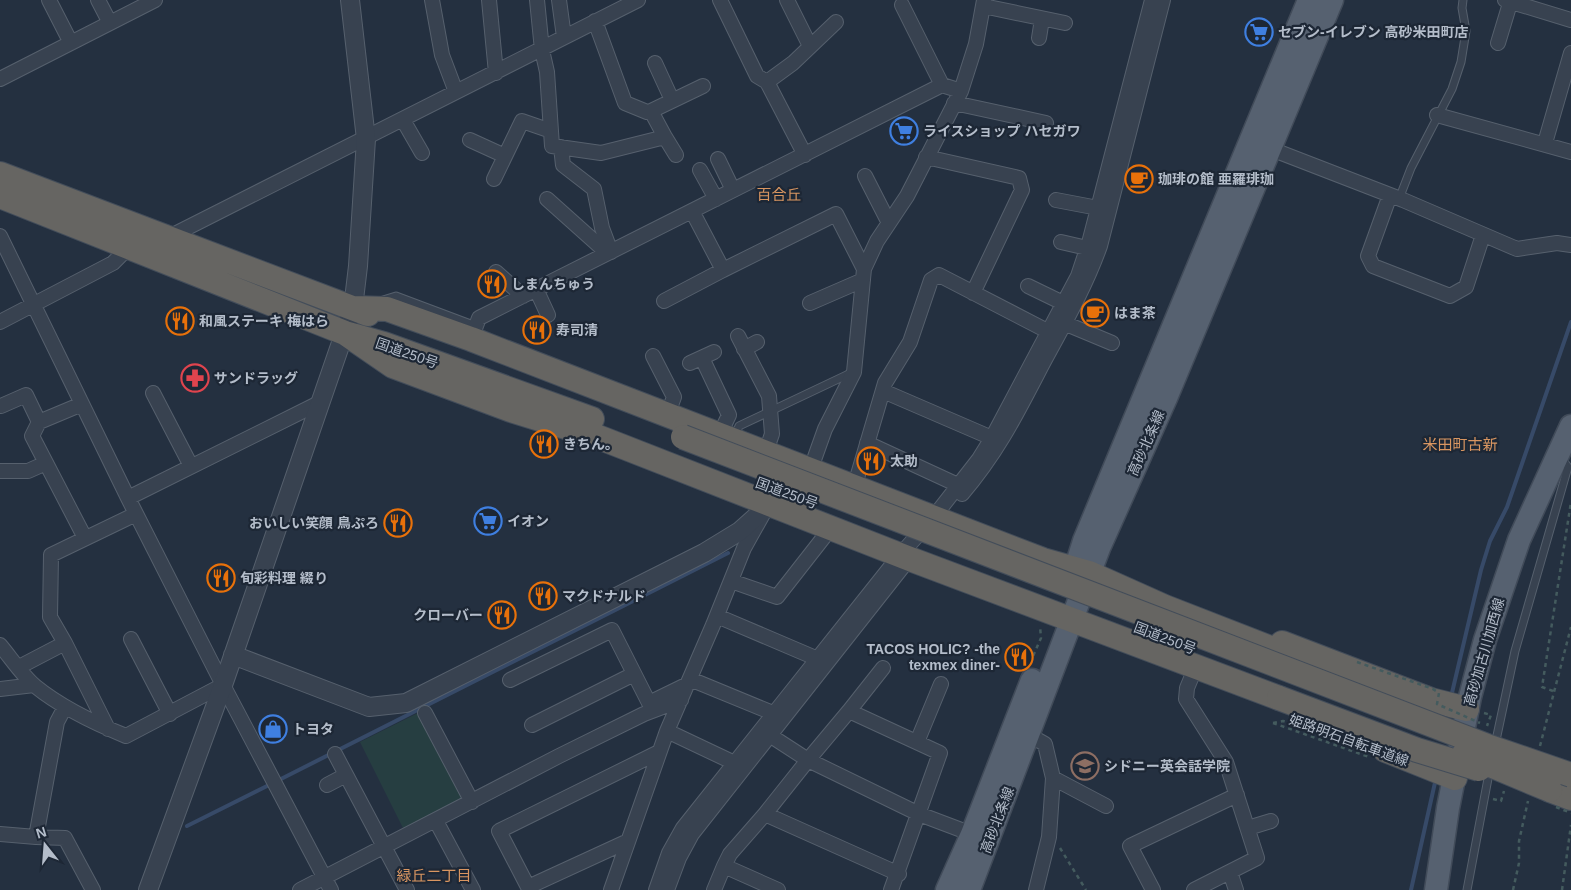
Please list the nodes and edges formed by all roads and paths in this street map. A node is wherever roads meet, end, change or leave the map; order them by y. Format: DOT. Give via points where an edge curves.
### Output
graph roads {
  1 [pos="49,0"];
  2 [pos="98,0"];
  3 [pos="155,0"];
  4 [pos="350,0"];
  5 [pos="432,0"];
  6 [pos="489,0"];
  7 [pos="537,0"];
  8 [pos="559,0"];
  9 [pos="638,0"];
  10 [pos="720,0"];
  11 [pos="787,0"];
  12 [pos="1152,0"];
  13 [pos="1162,0"];
  14 [pos="1309,0"];
  15 [pos="1332,0"];
  16 [pos="1463,0"];
  17 [pos="1509,1"];
  18 [pos="984,3"];
  19 [pos="902,5"];
  20 [pos="1042,19"];
  21 [pos="1571,20"];
  22 [pos="595,21"];
  23 [pos="836,22"];
  24 [pos="110,23"];
  25 [pos="1064,24"];
  26 [pos="564,37"];
  27 [pos="1039,38"];
  28 [pos="71,43"];
  29 [pos="1498,43"];
  30 [pos="810,46"];
  31 [pos="542,50"];
  32 [pos="1571,53"];
  33 [pos="655,63"];
  34 [pos="496,73"];
  35 [pos="0,79"];
  36 [pos="767,82"];
  37 [pos="942,85"];
  38 [pos="703,86"];
  39 [pos="456,92"];
  40 [pos="957,97"];
  41 [pos="672,100"];
  42 [pos="651,111"];
  43 [pos="1438,115"];
  44 [pos="403,120"];
  45 [pos="1046,123"];
  46 [pos="551,131"];
  47 [pos="664,137"];
  48 [pos="366,139"];
  49 [pos="470,140"];
  50 [pos="1545,143"];
  51 [pos="561,147"];
  52 [pos="1271,149"];
  53 [pos="1571,152"];
  54 [pos="422,153"];
  55 [pos="676,155"];
  56 [pos="805,155"];
  57 [pos="505,156"];
  58 [pos="926,157"];
  59 [pos="718,159"];
  60 [pos="700,170"];
  61 [pos="0,174"];
  62 [pos="865,176"];
  63 [pos="494,179"];
  64 [pos="734,190"];
  65 [pos="0,196"];
  66 [pos="1394,198"];
  67 [pos="547,199"];
  68 [pos="716,199"];
  69 [pos="1056,200"];
  70 [pos="1098,208"];
  71 [pos="692,212"];
  72 [pos="889,223"];
  73 [pos="1483,235"];
  74 [pos="0,236"];
  75 [pos="168,238"];
  76 [pos="1061,242"];
  77 [pos="1571,245"];
  78 [pos="128,248"];
  79 [pos="1087,248"];
  80 [pos="609,253"];
  81 [pos="723,270"];
  82 [pos="496,272"];
  83 [pos="864,274"];
  84 [pos="1028,286"];
  85 [pos="536,289"];
  86 [pos="973,293"];
  87 [pos="522,296"];
  88 [pos="664,301"];
  89 [pos="810,303"];
  90 [pos="1063,303"];
  91 [pos="34,305"];
  92 [pos="353,308"];
  93 [pos="548,315"];
  94 [pos="0,322"];
  95 [pos="1064,323"];
  96 [pos="345,333"];
  97 [pos="473,333"];
  98 [pos="1053,334"];
  99 [pos="738,336"];
  100 [pos="757,342"];
  101 [pos="1112,343"];
  102 [pos="744,348"];
  103 [pos="654,356"];
  104 [pos="702,357"];
  105 [pos="854,372"];
  106 [pos="882,391"];
  107 [pos="153,392"];
  108 [pos="321,402"];
  109 [pos="82,404"];
  110 [pos="2,406"];
  111 [pos="770,411"];
  112 [pos="1571,414"];
  113 [pos="667,416"];
  114 [pos="39,422"];
  115 [pos="1571,426"];
  116 [pos="992,438"];
  117 [pos="726,439"];
  118 [pos="867,443"];
  119 [pos="681,445"];
  120 [pos="765,454"];
  121 [pos="1558,454"];
  122 [pos="46,463"];
  123 [pos="191,466"];
  124 [pos="810,471"];
  125 [pos="0,472"];
  126 [pos="958,484"];
  127 [pos="854,488"];
  128 [pos="128,498"];
  129 [pos="1571,502"];
  130 [pos="769,505"];
  131 [pos="136,514"];
  132 [pos="936,519"];
  133 [pos="831,528"];
  134 [pos="85,538"];
  135 [pos="905,557"];
  136 [pos="1091,574"];
  137 [pos="731,581"];
  138 [pos="717,616"];
  139 [pos="1065,620"];
  140 [pos="131,639"];
  141 [pos="64,643"];
  142 [pos="0,645"];
  143 [pos="233,655"];
  144 [pos="818,660"];
  145 [pos="1357,662"];
  146 [pos="1029,665"];
  147 [pos="19,667"];
  148 [pos="883,668"];
  149 [pos="634,674"];
  150 [pos="1192,676"];
  151 [pos="510,680"];
  152 [pos="689,682"];
  153 [pos="941,684"];
  154 [pos="34,685"];
  155 [pos="223,685"];
  156 [pos="0,689"];
  157 [pos="1553,690"];
  158 [pos="681,700"];
  159 [pos="65,707"];
  160 [pos="1467,709"];
  161 [pos="849,711"];
  162 [pos="425,713"];
  163 [pos="170,714"];
  164 [pos="775,714"];
  165 [pos="532,725"];
  166 [pos="1300,727"];
  167 [pos="108,729"];
  168 [pos="1495,729"];
  169 [pos="667,731"];
  170 [pos="1028,735"];
  171 [pos="771,736"];
  172 [pos="917,742"];
  173 [pos="1534,748"];
  174 [pos="1541,750"];
  175 [pos="659,752"];
  176 [pos="335,754"];
  177 [pos="1374,759"];
  178 [pos="808,760"];
  179 [pos="740,766"];
  180 [pos="1571,774"];
  181 [pos="346,775"];
  182 [pos="1052,778"];
  183 [pos="1455,778"];
  184 [pos="327,785"];
  185 [pos="1560,794"];
  186 [pos="1237,795"];
  187 [pos="472,802"];
  188 [pos="1106,806"];
  189 [pos="765,814"];
  190 [pos="919,814"];
  191 [pos="436,821"];
  192 [pos="1271,821"];
  193 [pos="1571,825"];
  194 [pos="1248,828"];
  195 [pos="0,834"];
  196 [pos="972,834"];
  197 [pos="36,837"];
  198 [pos="1049,837"];
  199 [pos="628,841"];
  200 [pos="384,848"];
  201 [pos="724,866"];
  202 [pos="1230,872"];
  203 [pos="899,874"];
  204 [pos="328,884"];
  205 [pos="93,890"];
  206 [pos="148,890"];
  207 [pos="300,890"];
  208 [pos="407,890"];
  209 [pos="473,890"];
  210 [pos="610,890"];
  211 [pos="656,890"];
  212 [pos="667,890"];
  213 [pos="714,890"];
  214 [pos="778,890"];
  215 [pos="891,890"];
  216 [pos="947,890"];
  217 [pos="969,890"];
  218 [pos="1036,890"];
  219 [pos="1086,890"];
  220 [pos="1152,890"];
  221 [pos="1194,890"];
  222 [pos="1236,890"];
  223 [pos="1436,890"];
  224 [pos="1467,890"];
  225 [pos="1562,890"];
  1 -- 28 [label="street"];
  2 -- 24 [label="street"];
  3 -- 24 [label="street"];
  4 -- 48 [label="street"];
  5 -- 39 [label="street" via="442,54"];
  6 -- 34 [label="street"];
  7 -- 31 [label="street"];
  8 -- 26 [label="street"];
  9 -- 22 [label="street"];
  10 -- 36 [label="street" via="757,76"];
  11 -- 30 [label="street"];
  12 -- 70 [label="street"];
  13 -- 95 [label="street" via="1100,246 1088,279"];
  14 -- 136 [label="main road, 高砂北条線" via="1084,541"];
  15 -- 52 [label="main road, 高砂北条線"];
  16 -- 43 [label="lane" via="1464,52 1452,89"];
  17 -- 21 [label="street"];
  17 -- 29 [label="street"];
  18 -- 20 [label="street"];
  18 -- 40 [label="street" via="976,44"];
  19 -- 37 [label="street"];
  20 -- 25 [label="street"];
  20 -- 27 [label="street"];
  22 -- 26 [label="street"];
  22 -- 42 [label="street" via="625,103"];
  23 -- 30 [label="street"];
  24 -- 28 [label="street"];
  26 -- 31 [label="street"];
  28 -- 35 [label="street"];
  30 -- 36 [label="street" via="793,64"];
  31 -- 34 [label="street"];
  31 -- 46 [label="street" via="547,72"];
  32 -- 50 [label="street"];
  33 -- 41 [label="street"];
  34 -- 39 [label="street"];
  36 -- 56 [label="street"];
  37 -- 40 [label="street"];
  37 -- 56 [label="street"];
  38 -- 41 [label="street"];
  39 -- 44 [label="street"];
  40 -- 45 [label="street"];
  40 -- 58 [label="street"];
  41 -- 42 [label="street"];
  42 -- 47 [label="street"];
  43 -- 50 [label="street"];
  43 -- 66 [label="lane"];
  44 -- 48 [label="street"];
  44 -- 54 [label="street"];
  46 -- 51 [label="street" via="552,146"];
  46 -- 57 [label="street" via="522,121"];
  47 -- 51 [label="street" via="601,153"];
  47 -- 55 [label="street"];
  48 -- 75 [label="street"];
  48 -- 92 [label="street"];
  49 -- 57 [label="street"];
  50 -- 53 [label="street"];
  51 -- 80 [label="street" via="563,164 594,189"];
  52 -- 66 [label="street"];
  52 -- 136 [label="main road, 高砂北条線"];
  56 -- 64 [label="street"];
  57 -- 63 [label="street"];
  58 -- 72 [label="street"];
  58 -- 86 [label="street" via="1018,178 1022,190"];
  59 -- 64 [label="street"];
  60 -- 68 [label="street"];
  61 -- 75 [label="highway, 国道250号"];
  62 -- 72 [label="street"];
  64 -- 68 [label="street"];
  65 -- 78 [label="highway, 国道250号"];
  66 -- 73 [label="street"];
  66 -- 73 [label="street" via="1368,256 1373,266 1450,296 1466,287"];
  67 -- 80 [label="street"];
  68 -- 71 [label="street"];
  69 -- 70 [label="street"];
  70 -- 79 [label="street"];
  71 -- 80 [label="street"];
  71 -- 81 [label="street"];
  72 -- 83 [label="street" via="877,241"];
  73 -- 77 [label="street" via="1517,249 1557,243"];
  74 -- 91 [label="street"];
  75 -- 92 [label="highway, 国道250号"];
  76 -- 79 [label="street"];
  78 -- 91 [label="street" via="113,263"];
  78 -- 96 [label="highway, 国道250号"];
  79 -- 90 [label="street" via="1078,276"];
  80 -- 85 [label="street"];
  81 -- 83 [label="street" via="836,214"];
  81 -- 88 [label="street"];
  82 -- 87 [label="street"];
  83 -- 89 [label="street"];
  83 -- 105 [label="street"];
  84 -- 90 [label="street"];
  85 -- 87 [label="street"];
  85 -- 93 [label="street"];
  86 -- 98 [label="street"];
  86 -- 106 [label="street" via="939,275 931,280 910,342"];
  87 -- 97 [label="street" via="479,318"];
  90 -- 98 [label="street"];
  91 -- 94 [label="street"];
  91 -- 109 [label="street"];
  92 -- 96 [label="street"];
  92 -- 97 [label="highway" via="387,309"];
  92 -- 119 [label="highway, 国道250号"];
  95 -- 98 [label="street"];
  95 -- 101 [label="street"];
  96 -- 108 [label="street"];
  96 -- 119 [label="highway, 国道250号"];
  96 -- 130 [label="highway" via="394,366 511,410 598,437"];
  97 -- 113 [label="highway"];
  98 -- 116 [label="street"];
  98 -- 132 [label="street" via="1026,400 992,456"];
  99 -- 102 [label="street"];
  100 -- 102 [label="street"];
  102 -- 111 [label="street" via="769,396"];
  103 -- 113 [label="street" via="674,397"];
  104 -- 117 [label="street" via="729,415"];
  105 -- 111 [label="lane"];
  105 -- 124 [label="street"];
  106 -- 116 [label="street"];
  106 -- 118 [label="street"];
  107 -- 123 [label="street"];
  108 -- 123 [label="street"];
  108 -- 143 [label="street"];
  109 -- 114 [label="street"];
  109 -- 128 [label="street"];
  110 -- 114 [label="street" via="26,395"];
  111 -- 117 [label="lane" via="740,426"];
  111 -- 120 [label="street" via="772,434"];
  112 -- 121 [label="street"];
  113 -- 117 [label="highway"];
  114 -- 122 [label="street" via="32,436"];
  115 -- 121 [label="main road, 高砂加古川加西線"];
  116 -- 126 [label="street"];
  117 -- 120 [label="highway"];
  118 -- 126 [label="street"];
  118 -- 127 [label="street"];
  119 -- 180 [label="highway, 国道250号, bridge" via="1154,616 1478,742"];
  119 -- 185 [label="highway, 国道250号, bridge"];
  120 -- 124 [label="highway"];
  121 -- 160 [label="main road, 高砂加古川加西線" via="1519,540 1485,640"];
  121 -- 224 [label="lane" via="1568,467 1515,650"];
  122 -- 125 [label="street" via="28,471"];
  122 -- 134 [label="street"];
  123 -- 128 [label="street"];
  124 -- 127 [label="highway"];
  126 -- 132 [label="street"];
  127 -- 132 [label="highway"];
  128 -- 131 [label="street"];
  129 -- 157 [label="path" via="1542,687"];
  130 -- 133 [label="highway"];
  130 -- 137 [label="street" via="744,548"];
  130 -- 143 [label="street" via="740,531 704,553 406,703 369,707"];
  131 -- 134 [label="street"];
  131 -- 155 [label="street"];
  132 -- 135 [label="street"];
  132 -- 136 [label="highway" via="1043,560"];
  133 -- 135 [label="highway"];
  133 -- 137 [label="street" via="777,597"];
  134 -- 141 [label="street" via="51,555 50,617"];
  135 -- 139 [label="highway"];
  135 -- 144 [label="street"];
  135 -- 171 [label="street"];
  136 -- 139 [label="main road, 高砂北条線"];
  136 -- 160 [label="highway" via="1152,592 1431,700"];
  136 -- 180 [label="highway, bridge" via="1166,607 1463,722"];
  137 -- 138 [label="street"];
  138 -- 144 [label="street"];
  138 -- 152 [label="street"];
  139 -- 146 [label="path" via="1042,631"];
  139 -- 150 [label="highway"];
  139 -- 170 [label="main road, 高砂北条線"];
  139 -- 185 [label="highway, bridge" via="1417,750"];
  139 -- 196 [label="main road, 高砂北条線"];
  140 -- 163 [label="street"];
  141 -- 147 [label="street"];
  141 -- 167 [label="street"];
  142 -- 147 [label="street"];
  143 -- 155 [label="street"];
  144 -- 164 [label="street"];
  145 -- 168 [label="path, bridge" via="1433,689 1439,693 1437,704"];
  147 -- 154 [label="street"];
  148 -- 161 [label="street"];
  149 -- 151 [label="street" via="612,630"];
  149 -- 152 [label="street" via="649,703"];
  149 -- 165 [label="street"];
  150 -- 183 [label="highway"];
  150 -- 186 [label="street" via="1186,699 1226,762"];
  152 -- 158 [label="street"];
  152 -- 164 [label="street"];
  153 -- 172 [label="street"];
  154 -- 156 [label="street"];
  154 -- 159 [label="street"];
  155 -- 163 [label="street"];
  155 -- 204 [label="street"];
  155 -- 206 [label="street"];
  158 -- 169 [label="street"];
  158 -- 187 [label="street" via="627,722"];
  159 -- 167 [label="street"];
  159 -- 197 [label="street" via="57,722"];
  160 -- 183 [label="main road, 高砂加古川加西線"];
  161 -- 172 [label="street"];
  161 -- 178 [label="street"];
  162 -- 187 [label="street"];
  163 -- 167 [label="street" via="126,736"];
  164 -- 179 [label="street"];
  166 -- 177 [label="path, 姫路明石自転車道線" via="1283,721 1273,723"];
  169 -- 175 [label="street"];
  169 -- 179 [label="street"];
  170 -- 182 [label="street" via="1045,744"];
  170 -- 217 [label="main road, 高砂北条線"];
  171 -- 178 [label="street"];
  171 -- 179 [label="street"];
  172 -- 190 [label="street" via="940,753"];
  173 -- 174 [label="path"];
  175 -- 199 [label="street"];
  175 -- 199 [label="street" via="500,831 528,887"];
  176 -- 181 [label="street"];
  178 -- 189 [label="street"];
  178 -- 190 [label="street"];
  179 -- 211 [label="street" via="683,828 669,853"];
  179 -- 212 [label="street" via="692,834"];
  181 -- 184 [label="street"];
  181 -- 200 [label="street"];
  182 -- 188 [label="street"];
  182 -- 198 [label="street"];
  183 -- 223 [label="main road, 高砂加古川加西線"];
  186 -- 194 [label="street"];
  186 -- 220 [label="street" via="1130,846"];
  187 -- 191 [label="street"];
  189 -- 201 [label="street" via="730,854"];
  189 -- 203 [label="street"];
  190 -- 196 [label="street"];
  190 -- 203 [label="street"];
  191 -- 200 [label="street"];
  191 -- 209 [label="street"];
  192 -- 194 [label="street"];
  193 -- 225 [label="path"];
  194 -- 202 [label="street" via="1258,858"];
  195 -- 197 [label="street"];
  196 -- 216 [label="main road, 高砂北条線"];
  197 -- 205 [label="street" via="65,838"];
  198 -- 218 [label="street"];
  198 -- 219 [label="path" via="1056,842"];
  199 -- 210 [label="street"];
  200 -- 204 [label="street"];
  200 -- 208 [label="street"];
  201 -- 213 [label="street"];
  201 -- 214 [label="street"];
  202 -- 221 [label="street"];
  202 -- 222 [label="street"];
  203 -- 215 [label="street"];
  204 -- 207 [label="street"];
}
